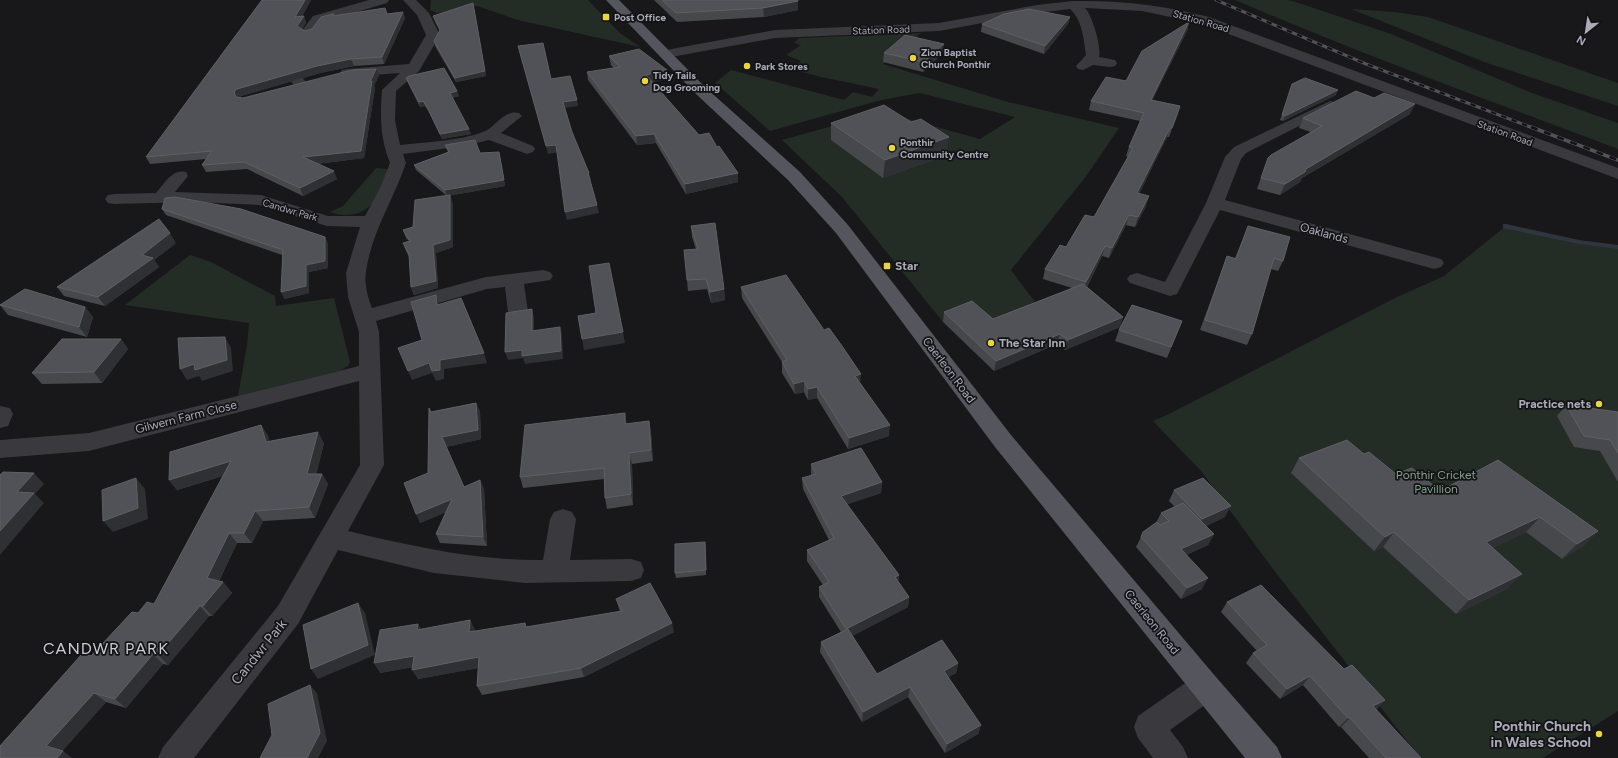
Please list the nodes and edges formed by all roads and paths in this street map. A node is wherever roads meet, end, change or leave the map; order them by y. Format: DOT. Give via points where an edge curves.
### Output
graph roads {
  1 [pos="383,0"];
  2 [pos="408,0"];
  3 [pos="612,0"];
  4 [pos="1101,2"];
  5 [pos="1072,5"];
  6 [pos="308,32"];
  7 [pos="666,54"];
  8 [pos="1110,64"];
  9 [pos="414,68"];
  10 [pos="290,70"];
  11 [pos="336,75"];
  12 [pos="315,80"];
  13 [pos="300,84"];
  14 [pos="1372,84"];
  15 [pos="284,89"];
  16 [pos="514,116"];
  17 [pos="489,135"];
  18 [pos="527,149"];
  19 [pos="393,151"];
  20 [pos="1618,174"];
  21 [pos="180,176"];
  22 [pos="161,198"];
  23 [pos="114,199"];
  24 [pos="1215,203"];
  25 [pos="371,222"];
  26 [pos="1434,262"];
  27 [pos="543,276"];
  28 [pos="1137,279"];
  29 [pos="514,281"];
  30 [pos="518,312"];
  31 [pos="365,317"];
  32 [pos="370,371"];
  33 [pos="0,449"];
  34 [pos="563,519"];
  35 [pos="332,538"];
  36 [pos="631,570"];
  37 [pos="556,572"];
  38 [pos="1205,687"];
  39 [pos="174,758"];
  40 [pos="1172,758"];
  41 [pos="1266,758"];
  1 -- 6 [label="street" via="328,14 318,19"];
  2 -- 9 [label="street, Candwr Park" via="423,13 433,35"];
  3 -- 7 [label="main road, Caerleon Road"];
  4 -- 5 [label="street, Station Road"];
  4 -- 14 [label="street, Station Road" via="1187,15"];
  5 -- 7 [label="street, Station Road" via="1037,9 960,25 790,33"];
  5 -- 8 [label="street" via="1085,17 1093,55 1086,63"];
  7 -- 38 [label="main road, Caerleon Road" via="701,91 794,176 842,229 1003,441"];
  9 -- 11 [label="street" via="354,71"];
  9 -- 19 [label="street, Candwr Park" via="389,90 387,120"];
  10 -- 13 [label="street"];
  12 -- 13 [label="street"];
  13 -- 15 [label="street"];
  14 -- 20 [label="street, Station Road"];
  14 -- 24 [label="street" via="1240,150 1233,157"];
  16 -- 17 [label="street"];
  17 -- 18 [label="street"];
  17 -- 19 [label="street"];
  19 -- 25 [label="street, Candwr Park" via="398,163 389,188"];
  21 -- 22 [label="street"];
  22 -- 23 [label="street, Candwr Park"];
  22 -- 25 [label="street, Candwr Park" via="261,200 327,221"];
  24 -- 26 [label="street, Oaklands"];
  24 -- 28 [label="street" via="1170,290"];
  25 -- 31 [label="street, Candwr Park" via="356,273 358,297"];
  27 -- 29 [label="street"];
  29 -- 30 [label="street"];
  29 -- 31 [label="street" via="486,283"];
  31 -- 32 [label="street, Candwr Park" via="369,332"];
  32 -- 33 [label="street, Gilwern Farm Close" via="89,442"];
  32 -- 35 [label="street, Candwr Park" via="372,465"];
  34 -- 37 [label="street"];
  35 -- 37 [label="street" via="434,562 525,572"];
  35 -- 39 [label="street, Candwr Park" via="288,615"];
  36 -- 37 [label="street"];
  38 -- 40 [label="street" via="1149,727"];
  38 -- 41 [label="main road, Caerleon Road"];
}
